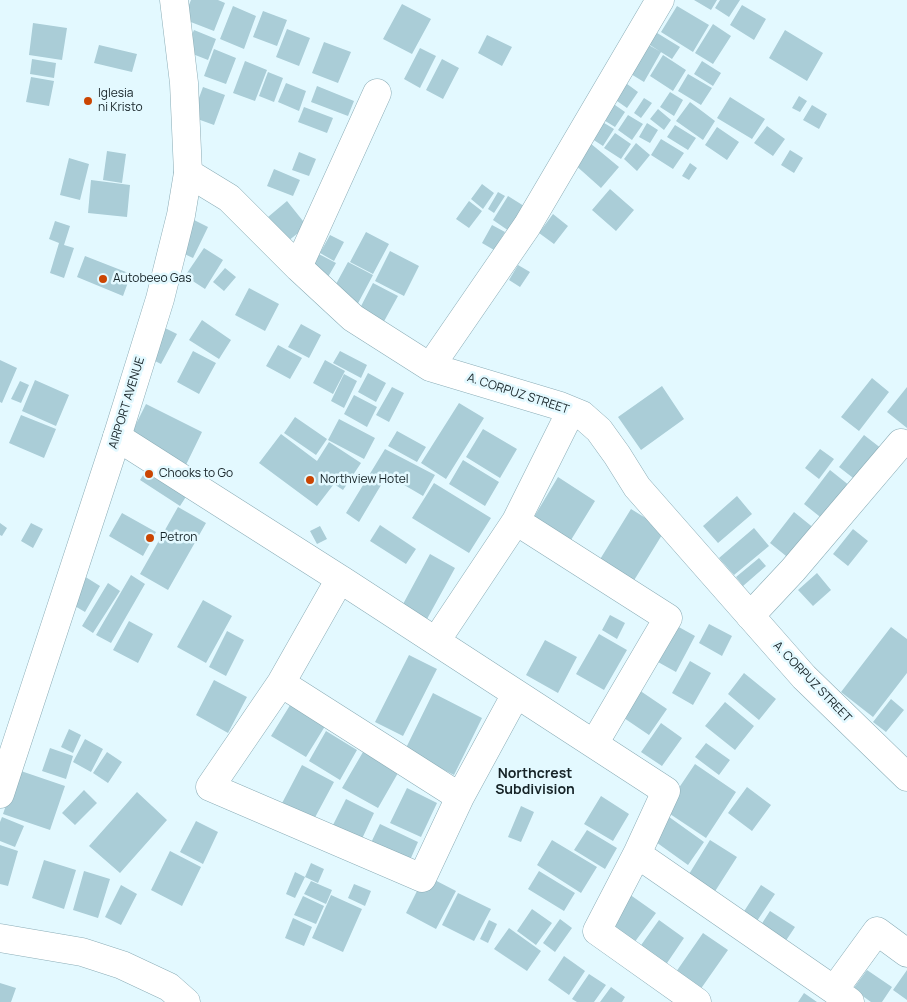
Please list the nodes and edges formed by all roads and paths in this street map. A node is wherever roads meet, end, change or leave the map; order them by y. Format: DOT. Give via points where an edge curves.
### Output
graph roads {
  1 [pos="174,0"];
  2 [pos="660,0"];
  3 [pos="377,93"];
  4 [pos="188,172"];
  5 [pos="298,267"];
  6 [pos="430,367"];
  7 [pos="571,411"];
  8 [pos="117,437"];
  9 [pos="901,443"];
  10 [pos="516,521"];
  11 [pos="340,578"];
  12 [pos="750,616"];
  13 [pos="436,641"];
  14 [pos="281,683"];
  15 [pos="516,694"];
  16 [pos="594,744"];
  17 [pos="907,777"];
  18 [pos="0,794"];
  19 [pos="460,797"];
  20 [pos="637,854"];
  21 [pos="0,938"];
  22 [pos="907,953"];
  23 [pos="842,996"];
  24 [pos="186,1002"];
  25 [pos="697,1002"];
  1 -- 4 [label="street, AIRPORT AVENUE" via="184,83"];
  2 -- 6 [label="street" via="527,226"];
  3 -- 5 [label="street"];
  4 -- 5 [label="street, A. CORPUZ STREET" via="228,198"];
  4 -- 8 [label="street, AIRPORT AVENUE" via="160,299"];
  5 -- 6 [label="street, A. CORPUZ STREET" via="353,318"];
  6 -- 7 [label="street, A. CORPUZ STREET"];
  7 -- 10 [label="street"];
  7 -- 12 [label="street, A. CORPUZ STREET" via="582,415 598,430 637,487"];
  8 -- 11 [label="street"];
  8 -- 18 [label="street, AIRPORT AVENUE"];
  9 -- 12 [label="street"];
  10 -- 13 [label="street"];
  10 -- 16 [label="street" via="668,618"];
  11 -- 13 [label="street"];
  11 -- 14 [label="street"];
  12 -- 17 [label="street, A. CORPUZ STREET" via="804,677"];
  13 -- 15 [label="street"];
  14 -- 19 [label="street"];
  14 -- 19 [label="street" via="210,787 422,878"];
  15 -- 16 [label="street"];
  15 -- 19 [label="street"];
  16 -- 20 [label="street" via="666,791"];
  20 -- 23 [label="street"];
  20 -- 25 [label="street" via="597,931"];
  21 -- 24 [label="street" via="82,952 122,965 169,987"];
  22 -- 23 [label="street" via="876,931"];
}
